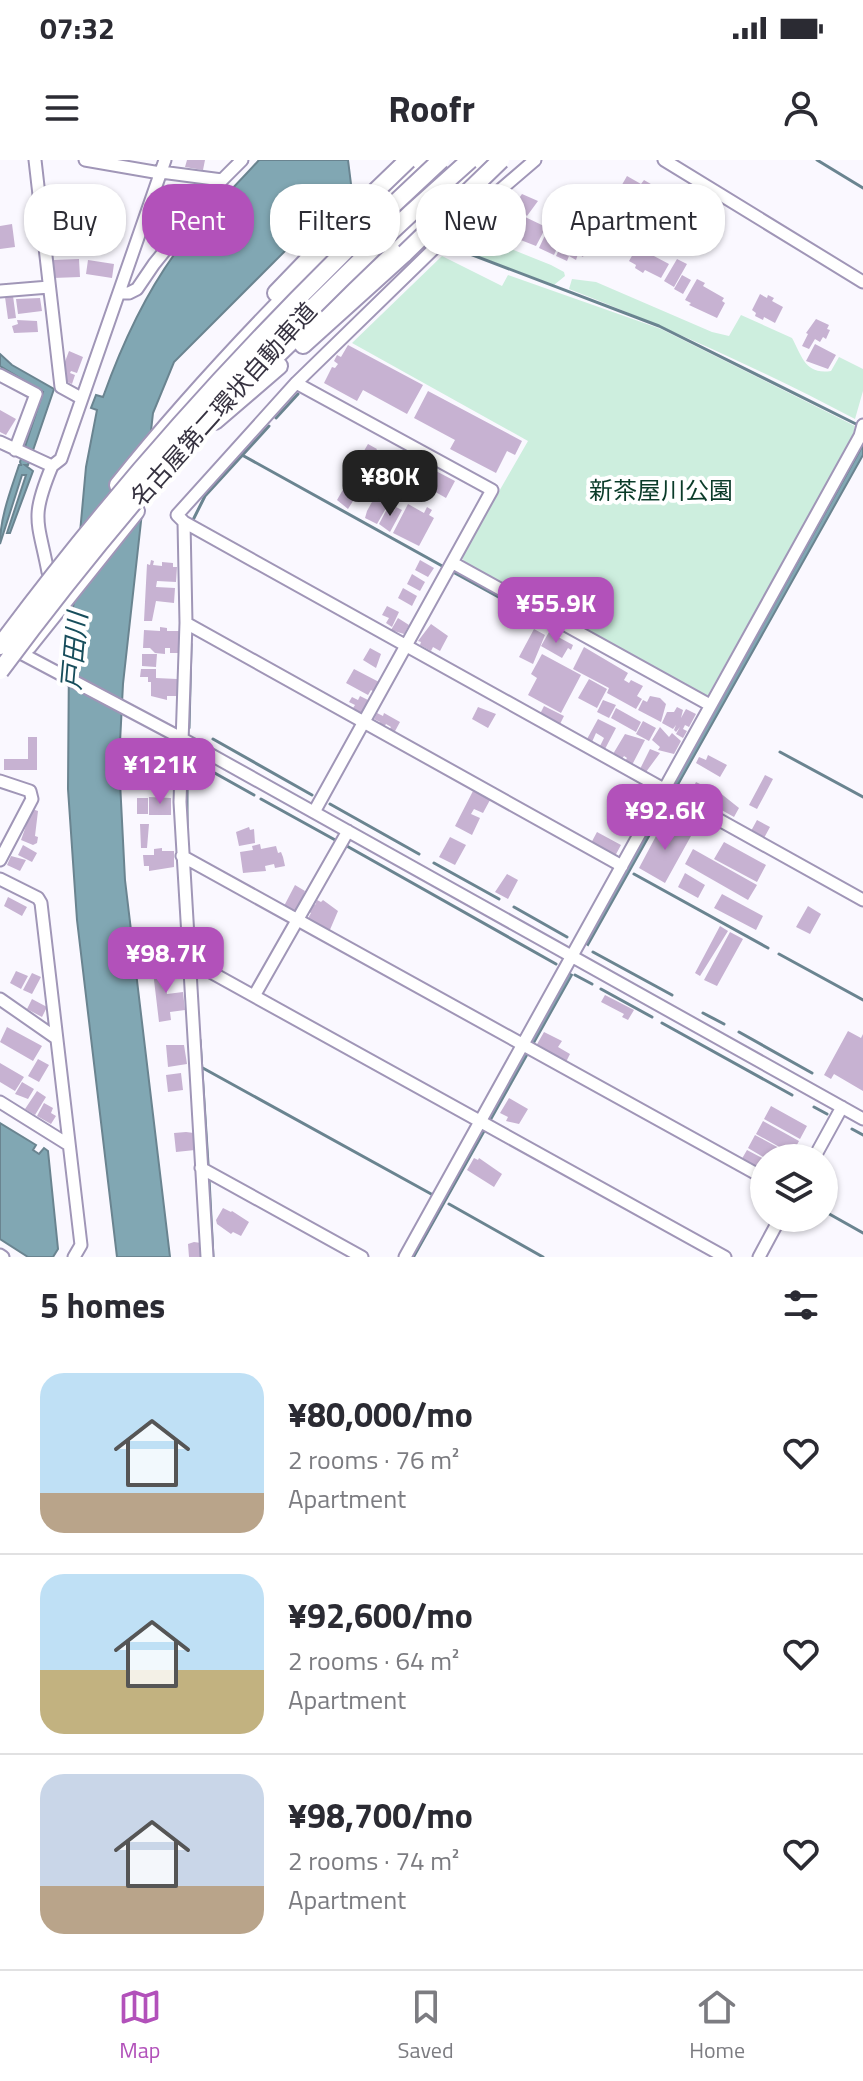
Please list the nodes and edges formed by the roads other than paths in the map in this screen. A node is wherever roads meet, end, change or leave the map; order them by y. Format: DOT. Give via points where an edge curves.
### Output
graph roads {
  1 [pos="35,160"];
  2 [pos="85,160"];
  3 [pos="242,160"];
  4 [pos="441,160"];
  5 [pos="470,160"];
  6 [pos="483,160"];
  7 [pos="501,160"];
  8 [pos="535,160"];
  9 [pos="664,160"];
  10 [pos="388,161"];
  11 [pos="410,167"];
  12 [pos="162,168"];
  13 [pos="222,180"];
  14 [pos="456,184"];
  15 [pos="507,184"];
  16 [pos="416,221"];
  17 [pos="426,256"];
  18 [pos="863,282"];
  19 [pos="49,287"];
  20 [pos="0,291"];
  21 [pos="119,293"];
  22 [pos="0,375"];
  23 [pos="296,383"];
  24 [pos="81,398"];
  25 [pos="187,402"];
  26 [pos="215,421"];
  27 [pos="862,432"];
  28 [pos="0,442"];
  29 [pos="15,450"];
  30 [pos="52,466"];
  31 [pos="184,522"];
  32 [pos="453,563"];
  33 [pos="53,566"];
  34 [pos="186,623"];
  35 [pos="1,639"];
  36 [pos="407,646"];
  37 [pos="23,652"];
  38 [pos="0,671"];
  39 [pos="0,682"];
  40 [pos="710,705"];
  41 [pos="364,722"];
  42 [pos="181,738"];
  43 [pos="0,781"];
  44 [pos="668,792"];
  45 [pos="314,812"];
  46 [pos="348,831"];
  47 [pos="182,856"];
  48 [pos="0,860"];
  49 [pos="622,866"];
  50 [pos="0,879"];
  51 [pos="863,900"];
  52 [pos="298,920"];
  53 [pos="141,937"];
  54 [pos="572,956"];
  55 [pos="187,958"];
  56 [pos="254,996"];
  57 [pos="0,999"];
  58 [pos="56,1038"];
  59 [pos="527,1047"];
  60 [pos="0,1102"];
  61 [pos="842,1107"];
  62 [pos="863,1119"];
  63 [pos="485,1124"];
  64 [pos="822,1144"];
  65 [pos="69,1145"];
  66 [pos="201,1168"];
  67 [pos="750,1170"];
  68 [pos="772,1232"];
  69 [pos="74,1257"];
  70 [pos="207,1257"];
  71 [pos="362,1257"];
  72 [pos="405,1257"];
  73 [pos="725,1257"];
  74 [pos="759,1257"];
  1 -- 19 [label="street"];
  2 -- 12 [label="street"];
  3 -- 13 [label="street"];
  4 -- 35 [label="highway, 名古屋第二環状自動車道, bridge" via="314,280 209,390"];
  5 -- 38 [label="highway, 名古屋第二環状自動車道, bridge" via="328,290 221,400 162,466"];
  6 -- 14 [label="highway"];
  7 -- 26 [label="highway, bridge"];
  8 -- 15 [label="street"];
  9 -- 18 [label="street"];
  10 -- 11 [label="street"];
  11 -- 25 [label="highway"];
  11 -- 25 [label="highway, bridge" via="354,212 242,329"];
  12 -- 13 [label="street"];
  12 -- 21 [label="street"];
  13 -- 21 [label="street" via="137,289"];
  16 -- 26 [label="highway"];
  17 -- 23 [label="street"];
  19 -- 20 [label="street"];
  19 -- 24 [label="street" via="61,387"];
  21 -- 24 [label="street"];
  22 -- 29 [label="street" via="36,394"];
  23 -- 31 [label="street" via="177,515"];
  23 -- 32 [label="street" via="492,490"];
  24 -- 30 [label="street" via="61,459"];
  25 -- 33 [label="highway"];
  26 -- 37 [label="highway" via="152,490"];
  27 -- 40 [label="street"];
  28 -- 29 [label="street"];
  29 -- 30 [label="street"];
  30 -- 33 [label="street" via="36,516"];
  31 -- 34 [label="street"];
  31 -- 36 [label="street"];
  32 -- 36 [label="street"];
  32 -- 40 [label="street"];
  33 -- 35 [label="highway"];
  34 -- 41 [label="street"];
  34 -- 42 [label="street"];
  35 -- 37 [label="street"];
  36 -- 41 [label="street"];
  36 -- 44 [label="street"];
  37 -- 39 [label="highway"];
  37 -- 42 [label="street"];
  40 -- 44 [label="street"];
  41 -- 45 [label="street"];
  41 -- 49 [label="street"];
  42 -- 45 [label="street"];
  42 -- 47 [label="street"];
  43 -- 48 [label="street" via="30,791 32,799"];
  44 -- 49 [label="street"];
  44 -- 51 [label="street"];
  45 -- 46 [label="street"];
  46 -- 52 [label="street"];
  46 -- 54 [label="street"];
  47 -- 52 [label="street"];
  47 -- 55 [label="street"];
  49 -- 54 [label="street"];
  50 -- 58 [label="street" via="41,903"];
  52 -- 56 [label="street"];
  52 -- 59 [label="street"];
  53 -- 55 [label="street"];
  54 -- 59 [label="street"];
  54 -- 61 [label="street"];
  55 -- 56 [label="street"];
  55 -- 66 [label="street"];
  56 -- 63 [label="street"];
  57 -- 58 [label="street"];
  58 -- 65 [label="street"];
  59 -- 63 [label="street"];
  59 -- 67 [label="street"];
  60 -- 65 [label="street"];
  61 -- 62 [label="street"];
  61 -- 64 [label="street"];
  63 -- 72 [label="street"];
  63 -- 73 [label="street"];
  65 -- 69 [label="street" via="81,1245"];
  66 -- 70 [label="street"];
  66 -- 71 [label="street"];
  68 -- 74 [label="street"];
}
